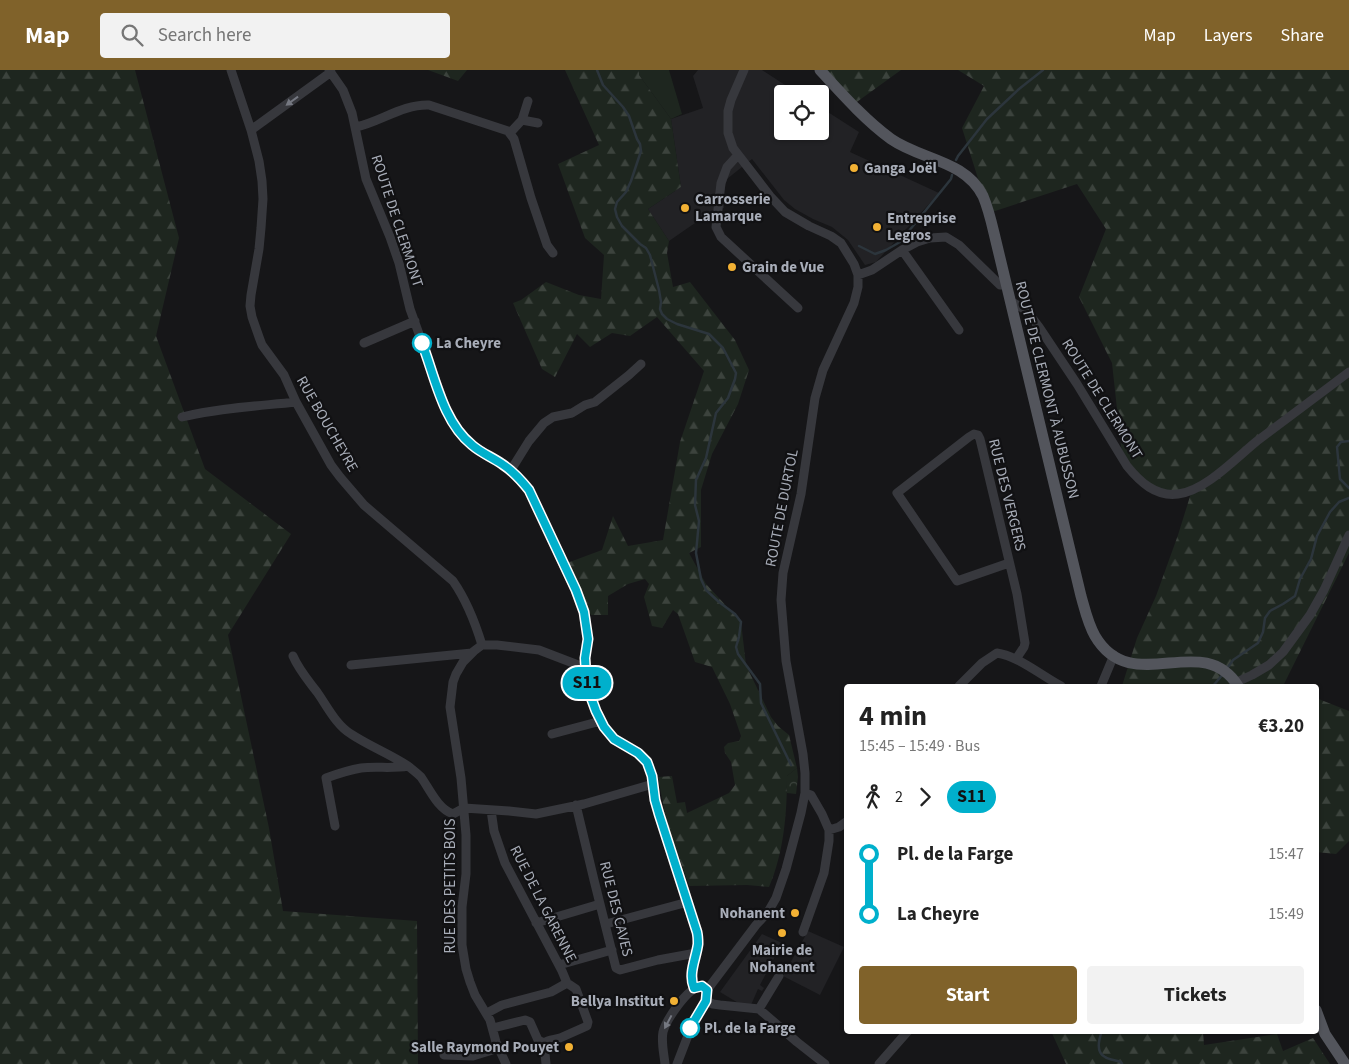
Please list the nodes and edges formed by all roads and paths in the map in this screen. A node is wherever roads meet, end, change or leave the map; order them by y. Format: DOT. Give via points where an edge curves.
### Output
graph roads {
  1 [pos="232,70"];
  2 [pos="744,70"];
  3 [pos="820,70"];
  4 [pos="330,71"];
  5 [pos="528,101"];
  6 [pos="522,120"];
  7 [pos="538,123"];
  8 [pos="356,127"];
  9 [pos="251,130"];
  10 [pos="510,133"];
  11 [pos="738,155"];
  12 [pos="902,250"];
  13 [pos="553,253"];
  14 [pos="858,275"];
  15 [pos="1006,285"];
  16 [pos="1010,301"];
  17 [pos="798,308"];
  18 [pos="415,321"];
  19 [pos="959,330"];
  20 [pos="364,343"];
  21 [pos="641,364"];
  22 [pos="1349,372"];
  23 [pos="296,402"];
  24 [pos="182,417"];
  25 [pos="511,470"];
  26 [pos="1349,535"];
  27 [pos="1009,563"];
  28 [pos="482,645"];
  29 [pos="472,653"];
  30 [pos="1114,655"];
  31 [pos="293,656"];
  32 [pos="1016,659"];
  33 [pos="351,665"];
  34 [pos="586,668"];
  35 [pos="962,684"];
  36 [pos="1057,684"];
  37 [pos="1102,684"];
  38 [pos="1236,684"];
  39 [pos="601,721"];
  40 [pos="552,734"];
  41 [pos="408,766"];
  42 [pos="653,784"];
  43 [pos="805,793"];
  44 [pos="576,805"];
  45 [pos="464,808"];
  46 [pos="491,810"];
  47 [pos="844,823"];
  48 [pos="335,826"];
  49 [pos="829,830"];
  50 [pos="688,902"];
  51 [pos="600,904"];
  52 [pos="536,923"];
  53 [pos="606,924"];
  54 [pos="803,932"];
  55 [pos="612,950"];
  56 [pos="696,953"];
  57 [pos="559,965"];
  58 [pos="778,976"];
  59 [pos="567,983"];
  60 [pos="694,988"];
  61 [pos="707,990"];
  62 [pos="706,1001"];
  63 [pos="759,1009"];
  64 [pos="487,1013"];
  65 [pos="1319,1017"];
  66 [pos="493,1028"];
  67 [pos="905,1034"];
  68 [pos="544,1044"];
  69 [pos="499,1048"];
  70 [pos="444,1055"];
  71 [pos="506,1064"];
  72 [pos="546,1064"];
  73 [pos="665,1064"];
  74 [pos="677,1064"];
  75 [pos="825,1064"];
  76 [pos="879,1064"];
  77 [pos="1345,1064"];
  1 -- 9 [label="street, RUE BOUCHEYRE"];
  2 -- 11 [label="street" via="731,100 728,117 728,133"];
  3 -- 15 [label="main road, ROUTE DE CLERMONT À AUBUSSON" via="893,140 957,169 971,180 988,210"];
  4 -- 8 [label="street, ROUTE DE CLERMONT" via="343,90"];
  4 -- 9 [label="street, one-way"];
  5 -- 6 [label="street"];
  6 -- 7 [label="street"];
  6 -- 10 [label="street"];
  8 -- 10 [label="street" via="410,107 429,105"];
  8 -- 18 [label="street, ROUTE DE CLERMONT" via="366,179 399,263"];
  9 -- 23 [label="street, RUE BOUCHEYRE" via="259,161 263,199 251,295 252,317 262,345 284,375"];
  10 -- 13 [label="street" via="547,245"];
  11 -- 14 [label="street" via="785,212 841,243"];
  11 -- 17 [label="street" via="727,167 721,183 716,227 721,238"];
  12 -- 14 [label="street" via="872,270"];
  12 -- 15 [label="street" via="930,238 946,237 1000,285"];
  12 -- 19 [label="street"];
  14 -- 43 [label="street, ROUTE DE DURTOL" via="854,303 823,370 815,398 801,494 783,573 781,600 786,661 803,754"];
  15 -- 16 [label="main road, ROUTE DE CLERMONT À AUBUSSON"];
  16 -- 22 [label="street, ROUTE DE CLERMONT" via="1026,310 1039,327 1134,475 1148,487 1162,493 1185,493 1199,487"];
  16 -- 30 [label="main road, ROUTE DE CLERMONT À AUBUSSON" via="1086,613 1096,638"];
  18 -- 20 [label="street"];
  18 -- 25 [label="street, ROUTE DE CLERMONT" via="445,406 458,432"];
  21 -- 25 [label="street" via="595,402 544,422"];
  23 -- 24 [label="street"];
  23 -- 28 [label="street, RUE BOUCHEYRE" via="331,466 364,506 453,581 469,608"];
  25 -- 34 [label="street, ROUTE DE CLERMONT" via="532,497 582,604 588,639"];
  26 -- 38 [label="street" via="1310,615 1283,652 1269,665"];
  27 -- 27 [label="street, RUE DES VERGERS" via="980,439 974,434 897,493 957,580"];
  27 -- 32 [label="street, RUE DES VERGERS" via="1025,643"];
  28 -- 29 [label="street, RUE DES PETITS BOIS"];
  28 -- 34 [label="street" via="539,650"];
  29 -- 33 [label="street"];
  29 -- 45 [label="street, RUE DES PETITS BOIS" via="456,674 450,707"];
  30 -- 37 [label="street"];
  30 -- 38 [label="main road, ROUTE DE CLERMONT À AUBUSSON" via="1140,665 1206,663 1223,671"];
  31 -- 41 [label="street" via="301,673 349,733"];
  32 -- 35 [label="street" via="997,653"];
  32 -- 36 [label="street"];
  34 -- 39 [label="street, ROUTE DE CLERMONT" via="589,692"];
  39 -- 40 [label="street"];
  39 -- 42 [label="street, ROUTE DE CLERMONT" via="614,739 645,760"];
  41 -- 45 [label="street" via="419,775 447,812 453,814"];
  41 -- 48 [label="street" via="362,768 326,778"];
  42 -- 44 [label="street"];
  42 -- 50 [label="street, ROUTE DE CLERMONT" via="659,814"];
  43 -- 49 [label="street" via="817,803"];
  43 -- 61 [label="street, ROUTE DE DURTOL" via="776,898"];
  44 -- 46 [label="street" via="536,814"];
  44 -- 51 [label="street, RUE DES CAVES"];
  45 -- 46 [label="street"];
  45 -- 64 [label="street, RUE DES PETITS BOIS" via="466,874 462,945 470,982"];
  46 -- 52 [label="street, RUE DE LA GARENNE" via="505,864"];
  47 -- 49 [label="street"];
  49 -- 54 [label="street" via="824,873"];
  50 -- 53 [label="street"];
  50 -- 56 [label="street, ROUTE DE CLERMONT" via="697,932"];
  51 -- 52 [label="street"];
  51 -- 53 [label="street, RUE DES CAVES"];
  52 -- 57 [label="street, RUE DE LA GARENNE"];
  53 -- 55 [label="street, RUE DES CAVES"];
  55 -- 56 [label="street, RUE DES CAVES" via="616,968 620,970"];
  55 -- 57 [label="street"];
  56 -- 60 [label="street, ROUTE DE CLERMONT" via="692,978"];
  57 -- 59 [label="street, RUE DE LA GARENNE"];
  58 -- 63 [label="street"];
  59 -- 64 [label="street, RUE DE LA GARENNE" via="551,992 502,1005"];
  59 -- 68 [label="street" via="579,995 587,1026"];
  60 -- 61 [label="street" via="702,986"];
  60 -- 73 [label="street, one-way" via="672,1013 662,1034"];
  61 -- 62 [label="street"];
  62 -- 63 [label="street"];
  62 -- 74 [label="street" via="689,1031"];
  63 -- 75 [label="street"];
  64 -- 66 [label="street, RUE DES PETITS BOIS"];
  65 -- 77 [label="main road"];
  66 -- 68 [label="street" via="525,1020 530,1022 538,1040"];
  66 -- 69 [label="street, RUE DES PETITS BOIS"];
  67 -- 76 [label="street"];
  68 -- 72 [label="street"];
  69 -- 70 [label="street" via="473,1056"];
  69 -- 71 [label="street, RUE DES PETITS BOIS"];
}
